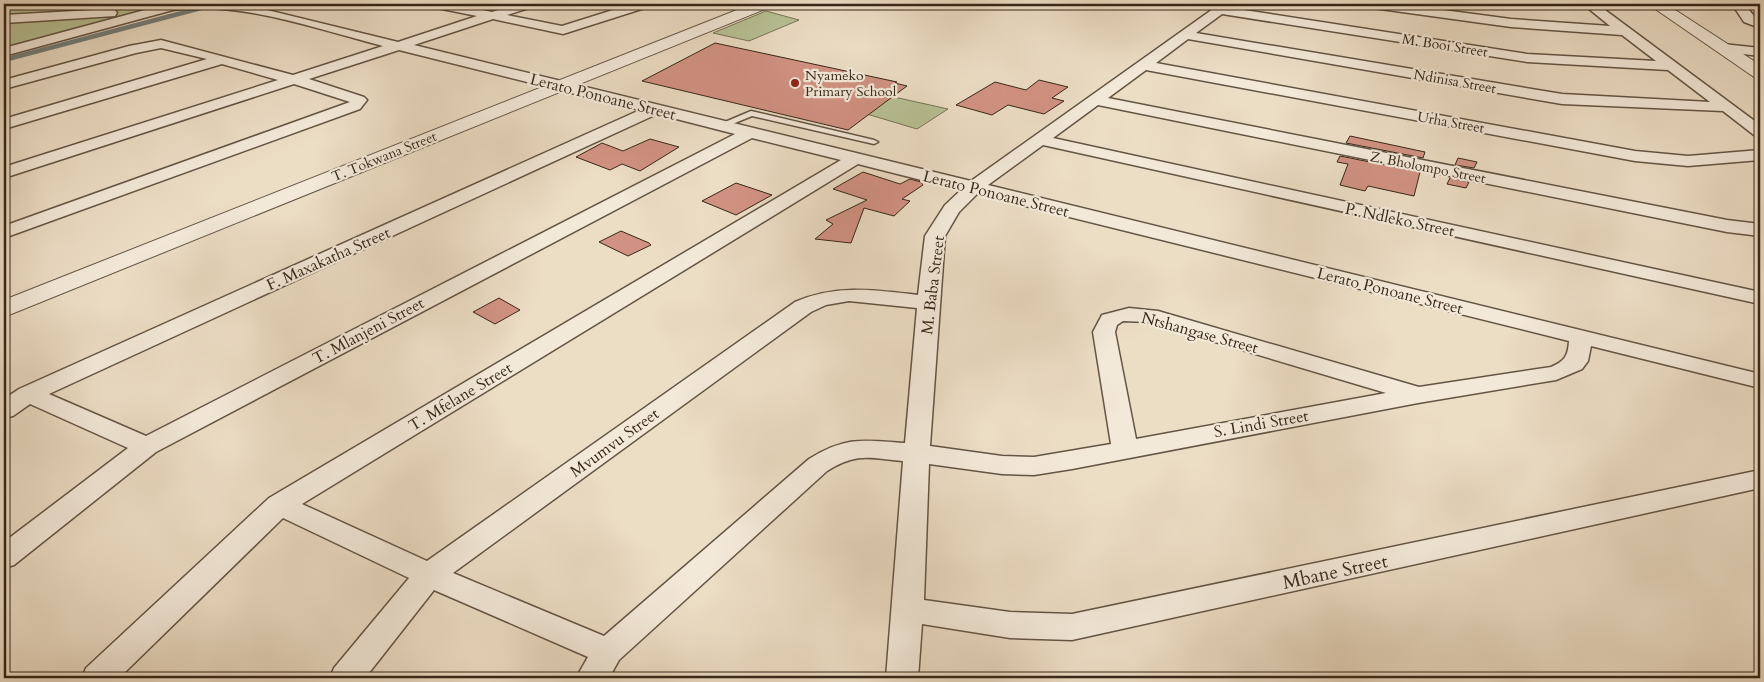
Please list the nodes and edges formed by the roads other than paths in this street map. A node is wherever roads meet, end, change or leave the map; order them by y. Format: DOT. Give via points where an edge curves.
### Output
graph roads {
  1 [pos="436,4"];
  2 [pos="528,4"];
  3 [pos="644,4"];
  4 [pos="765,4"];
  5 [pos="1373,4"];
  6 [pos="1588,4"];
  7 [pos="1656,4"];
  8 [pos="1738,4"];
  9 [pos="232,5"];
  10 [pos="1224,7"];
  11 [pos="162,9"];
  12 [pos="490,16"];
  13 [pos="4,19"];
  14 [pos="1760,24"];
  15 [pos="1625,31"];
  16 [pos="1185,35"];
  17 [pos="400,46"];
  18 [pos="1723,48"];
  19 [pos="4,52"];
  20 [pos="1760,52"];
  21 [pos="220,60"];
  22 [pos="1144,65"];
  23 [pos="1672,66"];
  24 [pos="1760,73"];
  25 [pos="294,80"];
  26 [pos="4,85"];
  27 [pos="561,85"];
  28 [pos="1097,100"];
  29 [pos="1727,107"];
  30 [pos="655,109"];
  31 [pos="4,124"];
  32 [pos="722,125"];
  33 [pos="751,132"];
  34 [pos="1760,132"];
  35 [pos="1041,140"];
  36 [pos="874,142"];
  37 [pos="1760,155"];
  38 [pos="856,158"];
  39 [pos="4,173"];
  40 [pos="973,188"];
  41 [pos="1760,230"];
  42 [pos="4,232"];
  43 [pos="1760,298"];
  44 [pos="928,303"];
  45 [pos="4,309"];
  46 [pos="1580,336"];
  47 [pos="1760,381"];
  48 [pos="28,394"];
  49 [pos="1418,395"];
  50 [pos="4,410"];
  51 [pos="147,446"];
  52 [pos="1125,448"];
  53 [pos="917,453"];
  54 [pos="1760,479"];
  55 [pos="279,505"];
  56 [pos="4,557"];
  57 [pos="430,574"];
  58 [pos="908,610"];
  59 [pos="608,651"];
  60 [pos="98,678"];
  61 [pos="346,678"];
  62 [pos="592,678"];
  63 [pos="902,678"];
  1 -- 12 [label="street"];
  2 -- 12 [label="street"];
  3 -- 12 [label="street" via="563,30"];
  4 -- 27 [label="street, T. Tokwana Street"];
  5 -- 15 [label="street" via="1512,23"];
  6 -- 15 [label="street"];
  7 -- 18 [label="street"];
  8 -- 14 [label="street" via="1749,19"];
  9 -- 11 [label="street, Lerato Ponoane Street"];
  9 -- 17 [label="street, Lerato Ponoane Street"];
  10 -- 16 [label="street, M. Baba Street"];
  10 -- 23 [label="street, M. Booi Street" via="1527,58"];
  11 -- 13 [label="street"];
  11 -- 19 [label="street"];
  12 -- 17 [label="street"];
  15 -- 23 [label="street"];
  16 -- 22 [label="street, M. Baba Street"];
  16 -- 29 [label="street, Ndinisa Street" via="1562,99"];
  17 -- 25 [label="street"];
  17 -- 27 [label="street, Lerato Ponoane Street"];
  18 -- 20 [label="street"];
  18 -- 24 [label="street"];
  21 -- 25 [label="street"];
  21 -- 26 [label="street" via="169,45 153,45"];
  21 -- 31 [label="street"];
  22 -- 28 [label="street, M. Baba Street"];
  22 -- 37 [label="street, Urha Street" via="1634,156 1688,161"];
  23 -- 29 [label="street"];
  25 -- 39 [label="street"];
  25 -- 42 [label="street" via="357,98 358,103"];
  27 -- 30 [label="street, Lerato Ponoane Street"];
  27 -- 45 [label="street, T. Tokwana Street"];
  28 -- 35 [label="street, M. Baba Street"];
  28 -- 41 [label="street, Z. Bholompo Street"];
  29 -- 34 [label="street"];
  30 -- 32 [label="street, Lerato Ponoane Street"];
  30 -- 48 [label="street, F. Maxakatha Street"];
  32 -- 33 [label="street, Lerato Ponoane Street"];
  32 -- 36 [label="lane" via="751,113"];
  33 -- 38 [label="street, Lerato Ponoane Street"];
  33 -- 51 [label="street, T. Mlanjeni Street"];
  35 -- 40 [label="street, M. Baba Street"];
  35 -- 43 [label="street, P. Ndleko Street"];
  38 -- 40 [label="street, Lerato Ponoane Street"];
  38 -- 55 [label="street, T. Mfelane Street"];
  40 -- 44 [label="street, M. Baba Street" via="952,209 935,236"];
  40 -- 46 [label="street, Lerato Ponoane Street"];
  44 -- 53 [label="street, M. Baba Street"];
  44 -- 57 [label="street, Mvumvu Street" via="848,294 817,300"];
  46 -- 47 [label="street, Lerato Ponoane Street"];
  46 -- 49 [label="street, S. Lindi Street" via="1580,358 1556,373"];
  48 -- 50 [label="street, F. Maxakatha Street"];
  48 -- 51 [label="street"];
  49 -- 52 [label="street, S. Lindi Street"];
  49 -- 52 [label="street, Ntshangase Street" via="1150,316 1119,314 1110,319 1104,332"];
  51 -- 56 [label="street, T. Mlanjeni Street"];
  52 -- 53 [label="street, S. Lindi Street" via="1034,466 1002,465"];
  53 -- 58 [label="street, M. Baba Street"];
  53 -- 59 [label="street, S. Lindi Street" via="856,449 830,456"];
  54 -- 58 [label="street, Mbane Street" via="1072,628 1023,627"];
  55 -- 57 [label="street"];
  55 -- 60 [label="street, T. Mfelane Street"];
  57 -- 59 [label="street"];
  57 -- 61 [label="street, Mvumvu Street"];
  58 -- 63 [label="street, M. Baba Street"];
  59 -- 62 [label="street, S. Lindi Street"];
}
